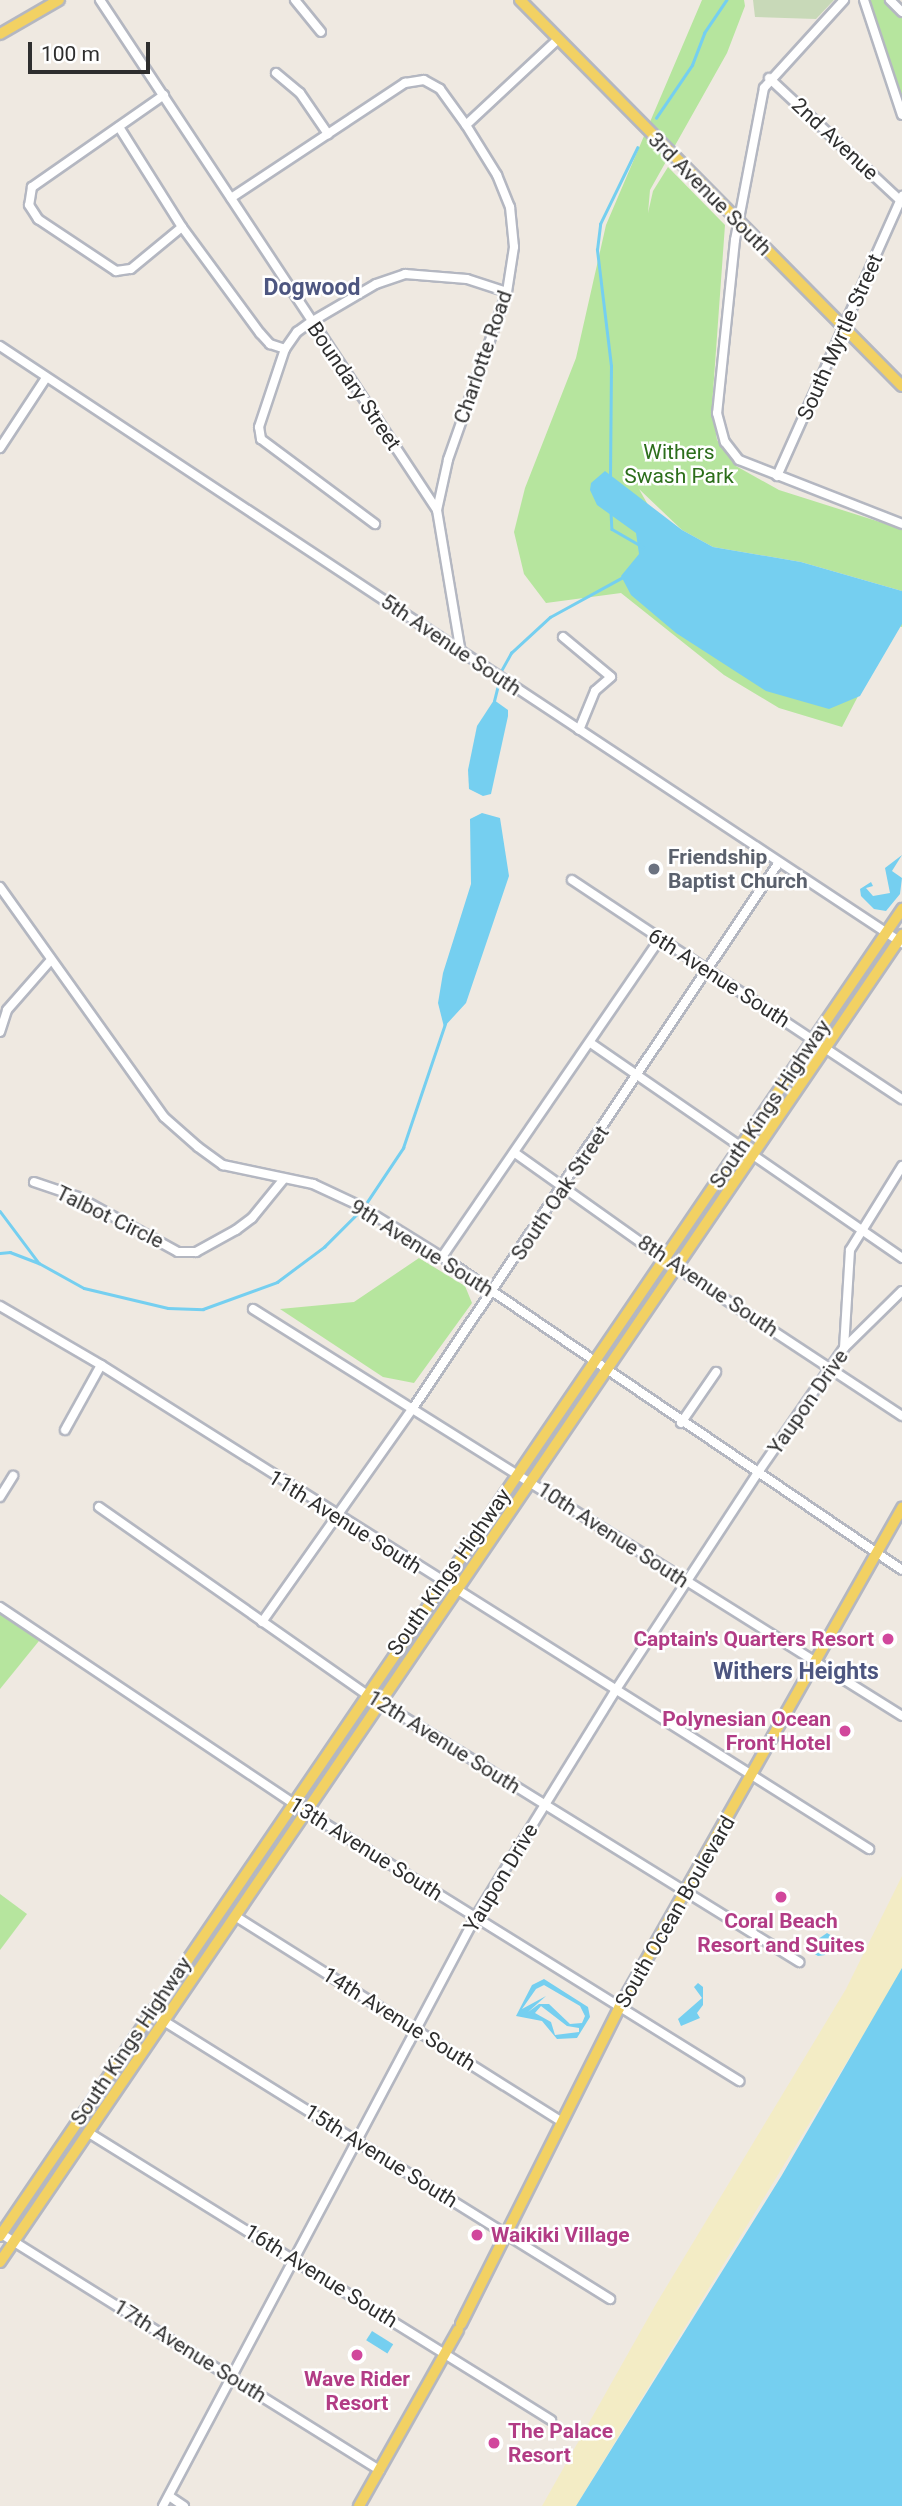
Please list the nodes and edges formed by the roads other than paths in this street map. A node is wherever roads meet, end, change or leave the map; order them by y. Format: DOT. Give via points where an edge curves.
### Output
graph roads {
  1 [pos="59,0"];
  2 [pos="100,0"];
  3 [pos="295,0"];
  4 [pos="520,0"];
  5 [pos="844,0"];
  6 [pos="864,0"];
  7 [pos="890,0"];
  8 [pos="902,12"];
  9 [pos="321,32"];
  10 [pos="0,34"];
  11 [pos="557,40"];
  12 [pos="276,72"];
  13 [pos="769,78"];
  14 [pos="164,95"];
  15 [pos="902,115"];
  16 [pos="466,125"];
  17 [pos="119,127"];
  18 [pos="328,134"];
  19 [pos="231,198"];
  20 [pos="902,199"];
  21 [pos="738,224"];
  22 [pos="182,227"];
  23 [pos="507,292"];
  24 [pos="311,322"];
  25 [pos="846,327"];
  26 [pos="0,346"];
  27 [pos="285,349"];
  28 [pos="46,378"];
  29 [pos="902,386"];
  30 [pos="0,449"];
  31 [pos="776,476"];
  32 [pos="437,510"];
  33 [pos="375,524"];
  34 [pos="902,524"];
  35 [pos="562,637"];
  36 [pos="461,653"];
  37 [pos="579,730"];
  38 [pos="779,862"];
  39 [pos="572,880"];
  40 [pos="0,887"];
  41 [pos="902,909"];
  42 [pos="886,933"];
  43 [pos="660,939"];
  44 [pos="901,940"];
  45 [pos="50,961"];
  46 [pos="709,972"];
  47 [pos="0,1032"];
  48 [pos="813,1040"];
  49 [pos="592,1044"];
  50 [pos="826,1048"];
  51 [pos="639,1076"];
  52 [pos="902,1099"];
  53 [pos="740,1148"];
  54 [pos="515,1153"];
  55 [pos="753,1157"];
  56 [pos="902,1166"];
  57 [pos="283,1180"];
  58 [pos="34,1182"];
  59 [pos="564,1186"];
  60 [pos="859,1228"];
  61 [pos="442,1257"];
  62 [pos="902,1258"];
  63 [pos="664,1259"];
  64 [pos="678,1268"];
  65 [pos="902,1291"];
  66 [pos="492,1292"];
  67 [pos="0,1306"];
  68 [pos="253,1309"];
  69 [pos="844,1348"];
  70 [pos="593,1363"];
  71 [pos="101,1365"];
  72 [pos="831,1367"];
  73 [pos="609,1372"];
  74 [pos="716,1372"];
  75 [pos="414,1408"];
  76 [pos="902,1416"];
  77 [pos="681,1423"];
  78 [pos="65,1430"];
  79 [pos="517,1473"];
  80 [pos="757,1474"];
  81 [pos="13,1476"];
  82 [pos="533,1484"];
  83 [pos="0,1497"];
  84 [pos="99,1507"];
  85 [pos="902,1508"];
  86 [pos="334,1516"];
  87 [pos="874,1552"];
  88 [pos="902,1570"];
  89 [pos="686,1581"];
  90 [pos="444,1583"];
  91 [pos="458,1592"];
  92 [pos="0,1607"];
  93 [pos="262,1622"];
  94 [pos="817,1663"];
  95 [pos="615,1691"];
  96 [pos="365,1693"];
  97 [pos="382,1703"];
  98 [pos="902,1716"];
  99 [pos="752,1776"];
  100 [pos="292,1802"];
  101 [pos="545,1805"];
  102 [pos="308,1813"];
  103 [pos="869,1849"];
  104 [pos="687,1892"];
  105 [pos="235,1916"];
  106 [pos="475,1918"];
  107 [pos="799,1962"];
  108 [pos="619,2008"];
  109 [pos="151,2013"];
  110 [pos="165,2022"];
  111 [pos="415,2030"];
  112 [pos="739,2081"];
  113 [pos="562,2122"];
  114 [pos="89,2133"];
  115 [pos="356,2141"];
  116 [pos="1,2234"];
  117 [pos="507,2234"];
  118 [pos="14,2241"];
  119 [pos="294,2259"];
  120 [pos="0,2262"];
  121 [pos="610,2299"];
  122 [pos="446,2353"];
  123 [pos="232,2377"];
  124 [pos="551,2420"];
  125 [pos="380,2470"];
  126 [pos="169,2496"];
  127 [pos="163,2506"];
  128 [pos="184,2506"];
  129 [pos="359,2506"];
  1 -- 10 [label="main road"];
  2 -- 14 [label="street, Boundary Street"];
  3 -- 9 [label="street"];
  4 -- 11 [label="main road, 3rd Avenue South"];
  5 -- 13 [label="street"];
  6 -- 15 [label="street"];
  7 -- 8 [label="street"];
  11 -- 16 [label="street"];
  11 -- 21 [label="main road, 3rd Avenue South"];
  12 -- 18 [label="street" via="300,93"];
  13 -- 20 [label="street, 2nd Avenue"];
  13 -- 21 [label="street"];
  14 -- 17 [label="street"];
  14 -- 19 [label="street, Boundary Street"];
  16 -- 18 [label="street, Charlotte Road" via="440,89 424,80 405,83"];
  16 -- 23 [label="street, Charlotte Road" via="497,175 510,207 514,247"];
  17 -- 22 [label="street"];
  17 -- 22 [label="street" via="32,187 32,212 116,271 131,269"];
  18 -- 19 [label="street, Charlotte Road"];
  19 -- 24 [label="street, Boundary Street"];
  20 -- 25 [label="street, South Myrtle Street"];
  21 -- 25 [label="main road, 3rd Avenue South"];
  21 -- 31 [label="street" via="716,400 718,425 739,460"];
  22 -- 27 [label="street" via="260,333 270,344"];
  23 -- 24 [label="street" via="467,279 405,275 376,284"];
  23 -- 32 [label="street, Charlotte Road" via="448,460"];
  24 -- 27 [label="street"];
  24 -- 32 [label="street, Boundary Street"];
  25 -- 29 [label="main road, 3rd Avenue South"];
  25 -- 31 [label="street, South Myrtle Street"];
  26 -- 28 [label="street, 5th Avenue South"];
  27 -- 33 [label="street" via="259,427 261,439"];
  28 -- 30 [label="street"];
  28 -- 36 [label="street, 5th Avenue South"];
  31 -- 34 [label="street"];
  32 -- 36 [label="street, Boundary Street"];
  35 -- 37 [label="street" via="611,677 595,691"];
  36 -- 37 [label="street, 5th Avenue South"];
  37 -- 38 [label="street, 5th Avenue South"];
  38 -- 42 [label="street, 5th Avenue South"];
  38 -- 46 [label="street, South Oak Street"];
  39 -- 43 [label="street, 6th Avenue South"];
  40 -- 45 [label="street, 9th Avenue South"];
  41 -- 42 [label="main road, South Kings Highway"];
  42 -- 44 [label="street, 5th Avenue South"];
  42 -- 48 [label="main road, South Kings Highway"];
  43 -- 46 [label="street, 6th Avenue South"];
  43 -- 49 [label="street"];
  44 -- 50 [label="main road, South Kings Highway"];
  45 -- 47 [label="street" via="7,1010"];
  45 -- 57 [label="street, 9th Avenue South" via="164,1117 223,1165"];
  46 -- 48 [label="street, 6th Avenue South"];
  46 -- 51 [label="street, South Oak Street"];
  48 -- 50 [label="street, 6th Avenue South"];
  48 -- 53 [label="main road, South Kings Highway"];
  49 -- 51 [label="street"];
  49 -- 54 [label="street"];
  50 -- 52 [label="street, 6th Avenue South"];
  50 -- 55 [label="main road, South Kings Highway"];
  51 -- 53 [label="street"];
  51 -- 59 [label="street, South Oak Street"];
  53 -- 55 [label="street"];
  53 -- 63 [label="main road, South Kings Highway"];
  54 -- 59 [label="street, 8th Avenue South"];
  54 -- 61 [label="street"];
  55 -- 60 [label="street"];
  55 -- 64 [label="main road, South Kings Highway"];
  56 -- 60 [label="street"];
  57 -- 58 [label="street, Talbot Circle" via="252,1218 195,1252 178,1252 77,1197"];
  57 -- 61 [label="street, 9th Avenue South" via="313,1184 358,1205"];
  59 -- 63 [label="street, 8th Avenue South"];
  59 -- 66 [label="street, South Oak Street"];
  60 -- 62 [label="street"];
  60 -- 69 [label="street" via="846,1271 849,1322"];
  61 -- 66 [label="street, 9th Avenue South"];
  63 -- 64 [label="street, 8th Avenue South"];
  63 -- 70 [label="main road, South Kings Highway"];
  64 -- 72 [label="street, 8th Avenue South"];
  64 -- 73 [label="main road, South Kings Highway"];
  65 -- 69 [label="street, Yaupon Drive"];
  66 -- 70 [label="street, 9th Avenue South"];
  66 -- 75 [label="street, South Oak Street"];
  67 -- 71 [label="street, 11th Avenue South"];
  68 -- 75 [label="street, 10th Avenue South"];
  69 -- 72 [label="street, Yaupon Drive"];
  70 -- 73 [label="street, 9th Avenue South"];
  70 -- 79 [label="main road, South Kings Highway"];
  71 -- 78 [label="street"];
  71 -- 86 [label="street, 11th Avenue South"];
  72 -- 76 [label="street, 8th Avenue South"];
  72 -- 80 [label="street, Yaupon Drive"];
  73 -- 77 [label="street, 9th Avenue South"];
  73 -- 82 [label="main road, South Kings Highway"];
  74 -- 77 [label="street"];
  75 -- 79 [label="street, 10th Avenue South"];
  75 -- 86 [label="street, South Oak Street"];
  77 -- 80 [label="street, 9th Avenue South"];
  79 -- 82 [label="street, 10th Avenue South"];
  79 -- 90 [label="main road, South Kings Highway"];
  80 -- 87 [label="street, 9th Avenue South"];
  80 -- 89 [label="street, Yaupon Drive"];
  81 -- 83 [label="street"];
  82 -- 89 [label="street, 10th Avenue South"];
  82 -- 91 [label="main road, South Kings Highway"];
  84 -- 93 [label="street, 12th Avenue South"];
  85 -- 87 [label="main road, South Ocean Boulevard"];
  86 -- 90 [label="street, 11th Avenue South"];
  86 -- 93 [label="street, South Oak Street"];
  87 -- 88 [label="street, 9th Avenue South"];
  87 -- 94 [label="main road, South Ocean Boulevard"];
  89 -- 94 [label="street, 10th Avenue South"];
  89 -- 95 [label="street, Yaupon Drive"];
  90 -- 91 [label="street, 11th Avenue South"];
  90 -- 96 [label="main road, South Kings Highway"];
  91 -- 95 [label="street, 11th Avenue South"];
  91 -- 97 [label="main road, South Kings Highway"];
  92 -- 100 [label="street, 13th Avenue South"];
  93 -- 96 [label="street, 12th Avenue South"];
  94 -- 98 [label="street, 10th Avenue South"];
  94 -- 99 [label="main road, South Ocean Boulevard"];
  95 -- 99 [label="street, 11th Avenue South"];
  95 -- 101 [label="street, Yaupon Drive"];
  96 -- 97 [label="street, 12th Avenue South"];
  96 -- 100 [label="main road, South Kings Highway"];
  97 -- 101 [label="street, 12th Avenue South"];
  97 -- 102 [label="main road, South Kings Highway"];
  99 -- 103 [label="street, 11th Avenue South"];
  99 -- 104 [label="main road, South Ocean Boulevard"];
  100 -- 102 [label="street, 13th Avenue South"];
  100 -- 109 [label="main road, South Kings Highway"];
  101 -- 104 [label="street, 12th Avenue South"];
  101 -- 106 [label="street, Yaupon Drive"];
  102 -- 105 [label="main road, South Kings Highway"];
  102 -- 106 [label="street, 13th Avenue South"];
  104 -- 107 [label="street, 12th Avenue South"];
  104 -- 108 [label="main road, South Ocean Boulevard"];
  105 -- 110 [label="main road, South Kings Highway"];
  105 -- 111 [label="street, 14th Avenue South"];
  106 -- 108 [label="street, 13th Avenue South"];
  106 -- 111 [label="street, Yaupon Drive"];
  108 -- 112 [label="street, 13th Avenue South"];
  108 -- 113 [label="main road, South Ocean Boulevard"];
  109 -- 110 [label="street, 15th Avenue South"];
  109 -- 116 [label="main road, South Kings Highway"];
  110 -- 114 [label="main road, South Kings Highway"];
  110 -- 115 [label="street, 15th Avenue South"];
  111 -- 113 [label="street, 14th Avenue South"];
  111 -- 115 [label="street, Yaupon Drive"];
  113 -- 117 [label="main road, South Ocean Boulevard"];
  114 -- 118 [label="main road, South Kings Highway"];
  114 -- 119 [label="street, 16th Avenue South"];
  115 -- 117 [label="street, 15th Avenue South"];
  115 -- 119 [label="street, Yaupon Drive"];
  116 -- 118 [label="street, 17th Avenue South"];
  117 -- 121 [label="street, 15th Avenue South"];
  117 -- 122 [label="main road, South Ocean Boulevard"];
  118 -- 120 [label="main road, South Kings Highway"];
  118 -- 123 [label="street, 17th Avenue South"];
  119 -- 122 [label="street, 16th Avenue South"];
  119 -- 123 [label="street, Yaupon Drive"];
  122 -- 124 [label="street, 16th Avenue South"];
  122 -- 125 [label="main road, South Ocean Boulevard"];
  123 -- 125 [label="street, 17th Avenue South"];
  123 -- 126 [label="street, Yaupon Drive"];
  125 -- 129 [label="main road, South Ocean Boulevard"];
  126 -- 127 [label="street, Yaupon Drive"];
  126 -- 128 [label="street"];
}
